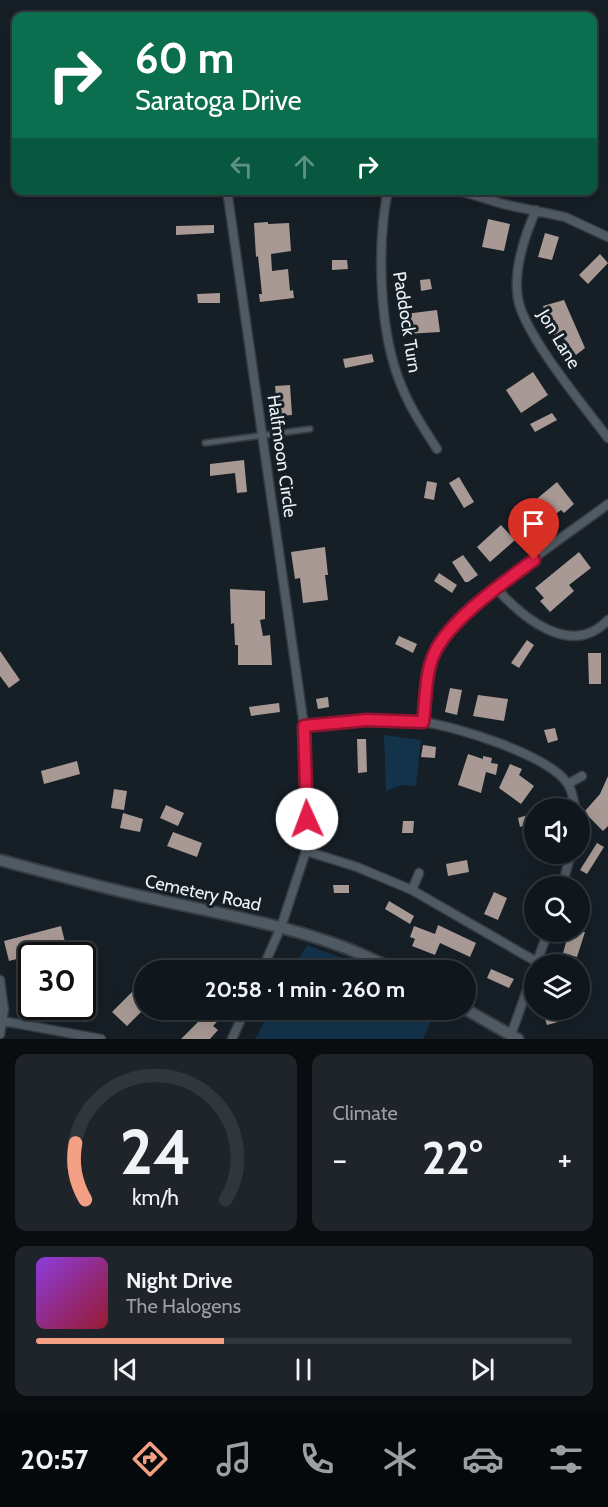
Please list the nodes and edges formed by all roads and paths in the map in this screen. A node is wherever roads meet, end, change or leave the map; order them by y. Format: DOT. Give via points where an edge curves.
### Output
graph roads {
  1 [pos="228,195"];
  2 [pos="387,195"];
  3 [pos="473,195"];
  4 [pos="536,210"];
  5 [pos="608,237"];
  6 [pos="310,429"];
  7 [pos="262,435"];
  8 [pos="608,438"];
  9 [pos="205,443"];
  10 [pos="437,449"];
  11 [pos="608,504"];
  12 [pos="496,588"];
  13 [pos="608,620"];
  14 [pos="423,722"];
  15 [pos="304,726"];
  16 [pos="582,776"];
  17 [pos="568,784"];
  18 [pos="572,798"];
  19 [pos="306,851"];
  20 [pos="0,860"];
  21 [pos="419,873"];
  22 [pos="412,890"];
  23 [pos="281,927"];
  24 [pos="524,959"];
  25 [pos="266,960"];
  26 [pos="376,960"];
  27 [pos="0,980"];
  28 [pos="524,1007"];
  29 [pos="476,1015"];
  30 [pos="241,1020"];
  31 [pos="3,1021"];
  32 [pos="0,1034"];
  33 [pos="515,1037"];
  34 [pos="101,1039"];
  35 [pos="232,1039"];
  1 -- 7 [label="street, Halfmoon Circle"];
  2 -- 10 [label="street, Paddock Turn" via="381,285 393,363 414,412"];
  3 -- 4 [label="street"];
  4 -- 5 [label="street" via="565,217"];
  4 -- 8 [label="street, Jon Lane" via="524,241 518,300 528,326"];
  6 -- 7 [label="lane"];
  7 -- 9 [label="lane"];
  7 -- 15 [label="street, Halfmoon Circle"];
  11 -- 12 [label="street"];
  12 -- 13 [label="street" via="517,611 552,632 584,634"];
  12 -- 14 [label="street" via="452,628 434,654"];
  14 -- 15 [label="street" via="367,720"];
  14 -- 17 [label="street" via="530,754"];
  15 -- 19 [label="street, Halfmoon Circle"];
  16 -- 17 [label="street"];
  17 -- 18 [label="street"];
  19 -- 22 [label="street"];
  19 -- 23 [label="street, Halfmoon Circle"];
  20 -- 23 [label="street, Cemetery Road" via="120,892"];
  21 -- 22 [label="street"];
  22 -- 24 [label="street"];
  23 -- 25 [label="street, Halfmoon Circle"];
  23 -- 26 [label="street, Cemetery Road"];
  27 -- 31 [label="street"];
  28 -- 33 [label="street"];
  29 -- 33 [label="street"];
  30 -- 35 [label="street"];
  31 -- 32 [label="street"];
  31 -- 34 [label="street"];
}
